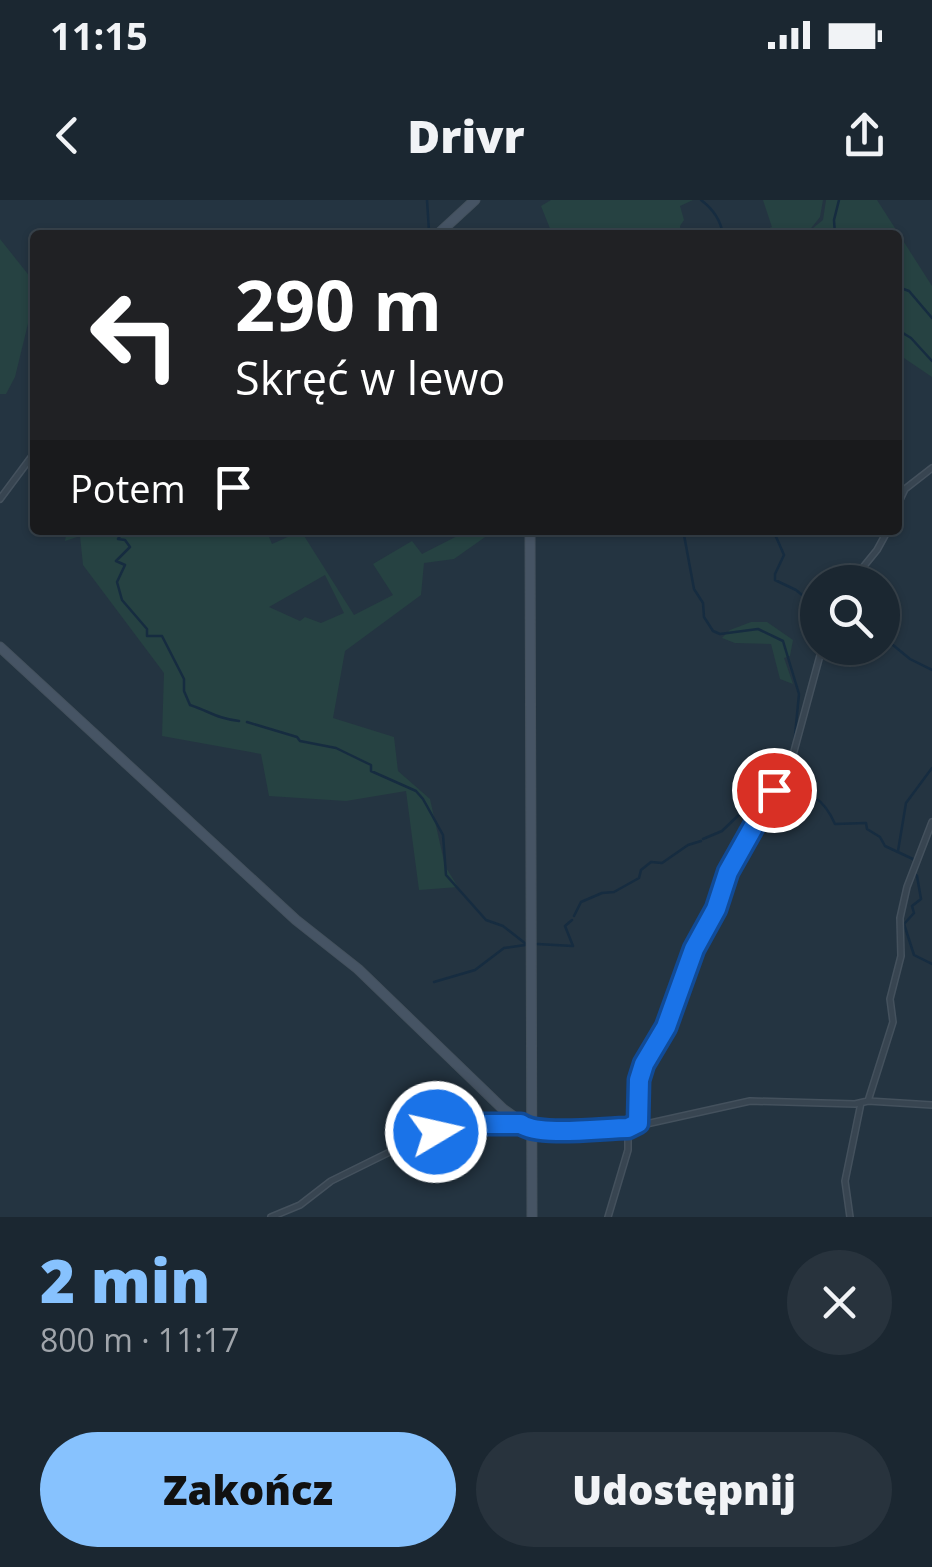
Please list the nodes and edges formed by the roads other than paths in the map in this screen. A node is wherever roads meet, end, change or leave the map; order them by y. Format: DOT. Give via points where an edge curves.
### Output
graph roads {
  1 [pos="475,200"];
  2 [pos="442,230"];
  3 [pos="30,459"];
  4 [pos="932,468"];
  5 [pos="902,495"];
  6 [pos="0,499"];
  7 [pos="530,535"];
  8 [pos="884,535"];
  9 [pos="863,565"];
  10 [pos="0,647"];
  11 [pos="817,665"];
  12 [pos="932,822"];
  13 [pos="864,1102"];
  14 [pos="932,1105"];
  15 [pos="638,1123"];
  16 [pos="526,1127"];
  17 [pos="628,1128"];
  18 [pos="272,1217"];
  19 [pos="532,1217"];
  20 [pos="608,1217"];
  21 [pos="850,1217"];
  1 -- 2 [label="main road"];
  3 -- 6 [label="street"];
  4 -- 5 [label="street"];
  7 -- 16 [label="main road"];
  8 -- 9 [label="street"];
  10 -- 16 [label="main road"];
  11 -- 15 [label="street" via="790,766 728,872 666,1027 644,1064"];
  12 -- 13 [label="street" via="907,887 892,1022"];
  13 -- 14 [label="street"];
  13 -- 15 [label="street" via="750,1101"];
  13 -- 21 [label="street" via="845,1180"];
  15 -- 17 [label="street"];
  16 -- 17 [label="street"];
  16 -- 18 [label="street" via="456,1124 377,1157"];
  16 -- 19 [label="main road"];
  17 -- 20 [label="street"];
}
